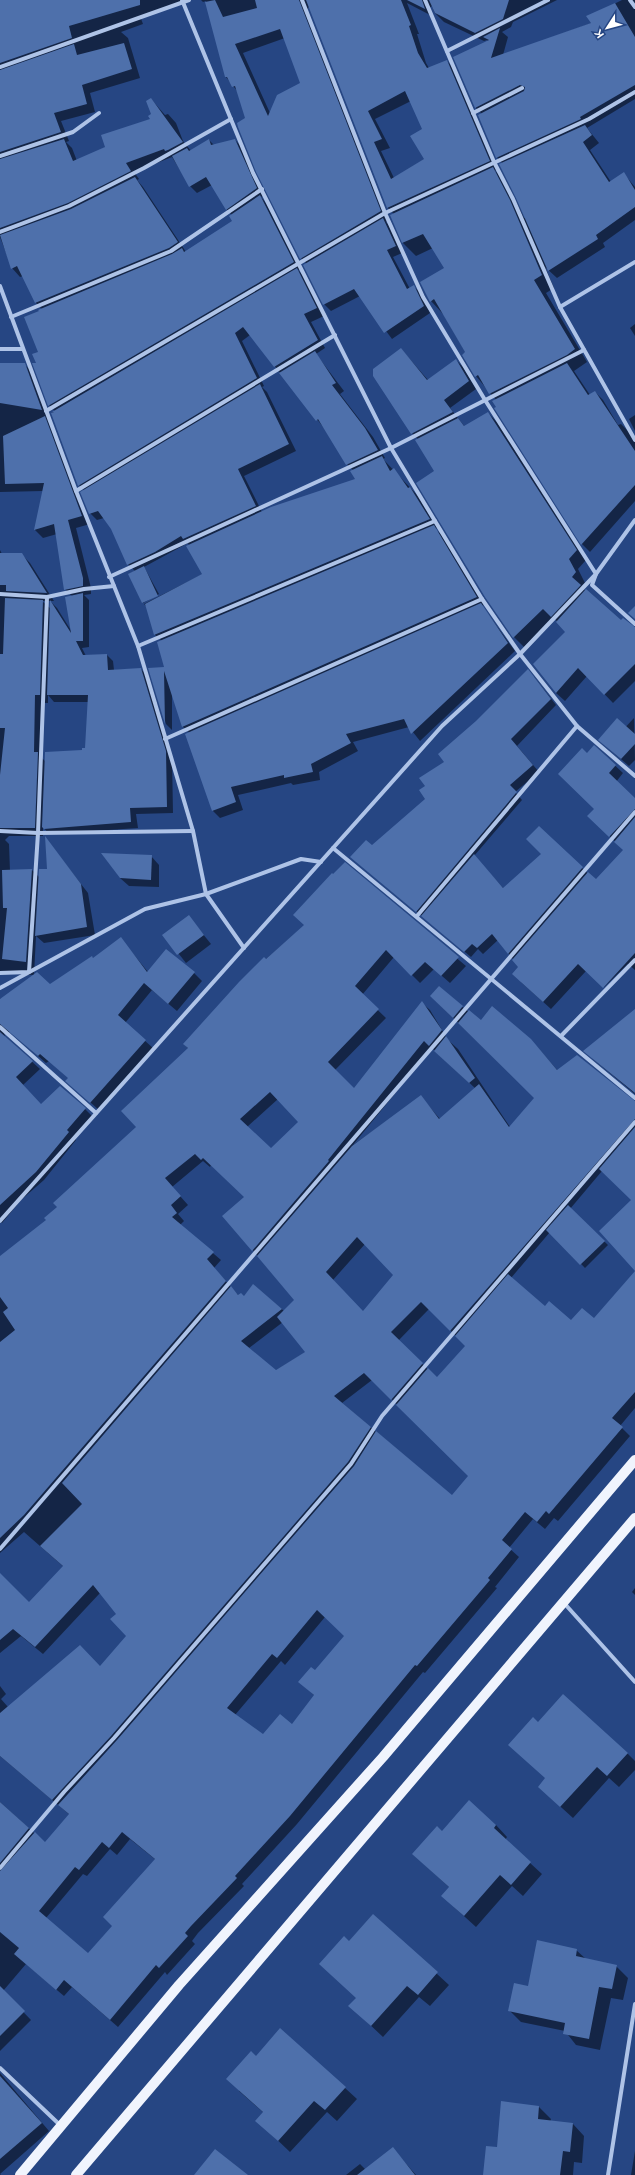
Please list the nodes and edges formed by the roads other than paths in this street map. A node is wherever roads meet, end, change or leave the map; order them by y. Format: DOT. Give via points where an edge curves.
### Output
graph roads {
  1 [pos="189,0"];
  2 [pos="302,0"];
  3 [pos="425,0"];
  4 [pos="548,0"];
  5 [pos="630,0"];
  6 [pos="183,1"];
  7 [pos="635,7"];
  8 [pos="447,51"];
  9 [pos="0,68"];
  10 [pos="522,88"];
  11 [pos="635,92"];
  12 [pos="100,113"];
  13 [pos="473,113"];
  14 [pos="231,119"];
  15 [pos="0,156"];
  16 [pos="494,162"];
  17 [pos="262,189"];
  18 [pos="385,213"];
  19 [pos="0,232"];
  20 [pos="635,262"];
  21 [pos="300,265"];
  22 [pos="0,286"];
  23 [pos="560,307"];
  24 [pos="11,317"];
  25 [pos="335,335"];
  26 [pos="0,349"];
  27 [pos="22,350"];
  28 [pos="584,350"];
  29 [pos="485,400"];
  30 [pos="46,411"];
  31 [pos="635,440"];
  32 [pos="391,448"];
  33 [pos="76,491"];
  34 [pos="635,520"];
  35 [pos="435,521"];
  36 [pos="596,574"];
  37 [pos="109,577"];
  38 [pos="114,586"];
  39 [pos="0,594"];
  40 [pos="47,597"];
  41 [pos="482,599"];
  42 [pos="635,624"];
  43 [pos="138,646"];
  44 [pos="520,654"];
  45 [pos="577,726"];
  46 [pos="165,739"];
  47 [pos="635,776"];
  48 [pos="635,812"];
  49 [pos="0,831"];
  50 [pos="192,831"];
  51 [pos="38,833"];
  52 [pos="333,848"];
  53 [pos="321,862"];
  54 [pos="206,894"];
  55 [pos="417,916"];
  56 [pos="244,948"];
  57 [pos="635,960"];
  58 [pos="29,972"];
  59 [pos="0,973"];
  60 [pos="492,978"];
  61 [pos="0,988"];
  62 [pos="0,1027"];
  63 [pos="561,1036"];
  64 [pos="635,1098"];
  65 [pos="96,1113"];
  66 [pos="635,1122"];
  67 [pos="0,1221"];
  68 [pos="635,1460"];
  69 [pos="635,1518"];
  70 [pos="0,1549"];
  71 [pos="564,1603"];
  72 [pos="635,1682"];
  73 [pos="0,1868"];
  74 [pos="635,2004"];
  75 [pos="0,2068"];
  76 [pos="62,2127"];
  77 [pos="20,2175"];
  78 [pos="76,2175"];
  79 [pos="608,2175"];
  1 -- 6 [label="street"];
  2 -- 18 [label="street"];
  3 -- 8 [label="street"];
  4 -- 8 [label="street"];
  5 -- 7 [label="street"];
  6 -- 9 [label="street"];
  6 -- 14 [label="street"];
  8 -- 13 [label="street"];
  10 -- 13 [label="street"];
  11 -- 16 [label="street" via="589,119"];
  12 -- 15 [label="street" via="73,132"];
  13 -- 16 [label="street"];
  14 -- 17 [label="street"];
  14 -- 19 [label="street" via="144,168 68,206"];
  16 -- 18 [label="street"];
  16 -- 23 [label="street"];
  17 -- 21 [label="street"];
  17 -- 24 [label="street" via="171,251"];
  18 -- 21 [label="street"];
  18 -- 29 [label="street" via="423,297"];
  20 -- 23 [label="street"];
  21 -- 25 [label="street"];
  21 -- 30 [label="street"];
  22 -- 24 [label="street"];
  23 -- 28 [label="street"];
  24 -- 27 [label="street"];
  25 -- 32 [label="street"];
  25 -- 33 [label="street"];
  26 -- 27 [label="street"];
  27 -- 30 [label="street"];
  28 -- 29 [label="street"];
  28 -- 31 [label="street"];
  29 -- 32 [label="street"];
  29 -- 36 [label="street"];
  30 -- 33 [label="street"];
  32 -- 35 [label="street"];
  32 -- 37 [label="street"];
  33 -- 37 [label="street"];
  34 -- 36 [label="street"];
  35 -- 41 [label="street"];
  35 -- 43 [label="street"];
  36 -- 42 [label="street" via="592,585"];
  36 -- 44 [label="street"];
  37 -- 38 [label="street"];
  38 -- 40 [label="street"];
  38 -- 43 [label="street"];
  39 -- 40 [label="street"];
  40 -- 51 [label="street"];
  41 -- 44 [label="street"];
  41 -- 46 [label="street"];
  43 -- 46 [label="street"];
  44 -- 45 [label="street"];
  44 -- 52 [label="street" via="442,726"];
  45 -- 47 [label="street"];
  45 -- 55 [label="street"];
  46 -- 50 [label="street"];
  48 -- 60 [label="street"];
  49 -- 51 [label="street"];
  50 -- 51 [label="street"];
  50 -- 54 [label="street"];
  51 -- 58 [label="street"];
  52 -- 53 [label="street"];
  52 -- 55 [label="street"];
  53 -- 54 [label="street" via="301,859"];
  53 -- 56 [label="street"];
  54 -- 56 [label="street"];
  54 -- 58 [label="street" via="146,909"];
  55 -- 60 [label="street"];
  56 -- 65 [label="street"];
  57 -- 63 [label="street"];
  58 -- 59 [label="street"];
  58 -- 61 [label="street"];
  60 -- 63 [label="street"];
  60 -- 70 [label="street"];
  62 -- 65 [label="street"];
  63 -- 64 [label="street"];
  65 -- 67 [label="street"];
  66 -- 73 [label="street" via="382,1416 351,1464"];
  68 -- 76 [label="main road" via="383,1757 179,1985"];
  69 -- 71 [label="main road"];
  71 -- 72 [label="street"];
  71 -- 78 [label="main road"];
  74 -- 79 [label="street"];
  75 -- 76 [label="street"];
  76 -- 77 [label="main road"];
}
